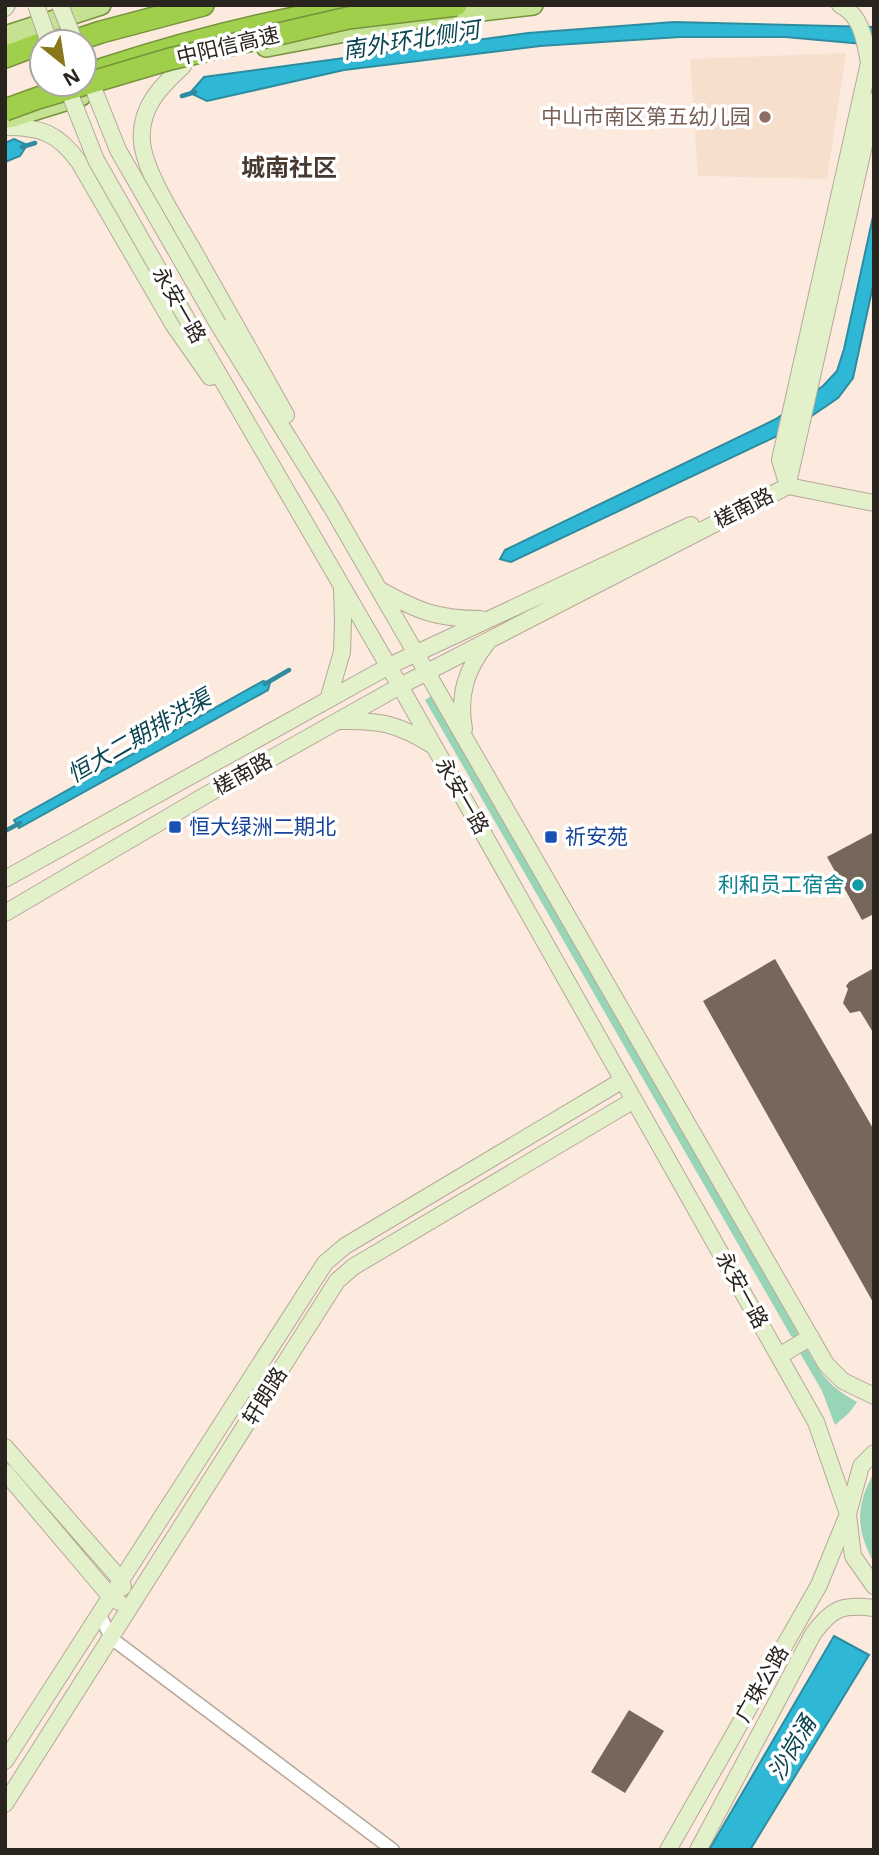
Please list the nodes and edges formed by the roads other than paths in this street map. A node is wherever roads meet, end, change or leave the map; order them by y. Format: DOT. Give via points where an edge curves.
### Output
graph roads {
  1 [pos="36,5"];
  2 [pos="60,5"];
  3 [pos="102,5"];
  4 [pos="146,5"];
  5 [pos="203,5"];
  6 [pos="366,5"];
  7 [pos="442,5"];
  8 [pos="456,5"];
  9 [pos="533,5"];
  10 [pos="840,5"];
  11 [pos="414,19"];
  12 [pos="42,28"];
  13 [pos="68,28"];
  14 [pos="84,28"];
  15 [pos="98,33"];
  16 [pos="5,36"];
  17 [pos="28,49"];
  18 [pos="5,57"];
  19 [pos="28,57"];
  20 [pos="5,65"];
  21 [pos="183,66"];
  22 [pos="98,70"];
  23 [pos="28,92"];
  24 [pos="72,98"];
  25 [pos="97,98"];
  26 [pos="5,99"];
  27 [pos="874,101"];
  28 [pos="5,110"];
  29 [pos="5,120"];
  30 [pos="5,127"];
  31 [pos="271,462"];
  32 [pos="788,486"];
  33 [pos="874,503"];
  34 [pos="332,508"];
  35 [pos="341,585"];
  36 [pos="380,590"];
  37 [pos="486,619"];
  38 [pos="490,639"];
  39 [pos="416,653"];
  40 [pos="388,666"];
  41 [pos="427,672"];
  42 [pos="400,686"];
  43 [pos="328,700"];
  44 [pos="338,721"];
  45 [pos="466,738"];
  46 [pos="434,746"];
  47 [pos="5,879"];
  48 [pos="5,913"];
  49 [pos="623,1080"];
  50 [pos="634,1100"];
  51 [pos="811,1337"];
  52 [pos="779,1356"];
  53 [pos="874,1396"];
  54 [pos="5,1447"];
  55 [pos="874,1453"];
  56 [pos="5,1472"];
  57 [pos="848,1514"];
  58 [pos="121,1580"];
  59 [pos="874,1586"];
  60 [pos="110,1596"];
  61 [pos="874,1608"];
  62 [pos="130,1609"];
  63 [pos="99,1613"];
  64 [pos="111,1638"];
  65 [pos="5,1761"];
  66 [pos="5,1804"];
  67 [pos="393,1850"];
  68 [pos="668,1850"];
  69 [pos="698,1850"];
  1 -- 12 [label="main road, bridge"];
  2 -- 13 [label="main road, bridge"];
  3 -- 16 [label="main road"];
  4 -- 14 [label="highway, bridge"];
  5 -- 15 [label="highway"];
  6 -- 22 [label="highway" via="318,12"];
  7 -- 11 [label="main road"];
  8 -- 28 [label="highway, 中阳信高速, bridge" via="348,18 183,56"];
  9 -- 11 [label="main road"];
  10 -- 32 [label="main road" via="863,32 869,64 780,460"];
  11 -- 21 [label="main road"];
  17 -- 18 [label="highway"];
  19 -- 20 [label="highway"];
  21 -- 29 [label="main road"];
  21 -- 34 [label="main road" via="153,94 147,108 142,142 152,174 308,453"];
  23 -- 26 [label="highway"];
  24 -- 31 [label="main road, 永安一路, bridge" via="96,160"];
  25 -- 34 [label="main road, 永安一路, bridge" via="118,150"];
  27 -- 32 [label="main road"];
  30 -- 31 [label="main road" via="38,129 67,146 173,324"];
  31 -- 35 [label="main road, 永安一路"];
  32 -- 33 [label="main road"];
  32 -- 37 [label="main road, 槎南路" via="665,536"];
  32 -- 38 [label="main road, 槎南路"];
  34 -- 36 [label="main road, 永安一路"];
  35 -- 40 [label="main road, 永安一路"];
  35 -- 43 [label="main road" via="342,652"];
  36 -- 37 [label="main road" via="436,616"];
  36 -- 39 [label="main road, 永安一路"];
  37 -- 39 [label="main road, 槎南路"];
  38 -- 41 [label="main road, 槎南路"];
  38 -- 45 [label="main road" via="467,674 462,693"];
  39 -- 40 [label="main road, 槎南路"];
  39 -- 41 [label="main road, 永安一路"];
  40 -- 42 [label="main road, 永安一路"];
  40 -- 43 [label="main road, 槎南路"];
  41 -- 42 [label="main road, 槎南路"];
  41 -- 45 [label="main road, 永安一路"];
  42 -- 44 [label="main road, 槎南路"];
  42 -- 46 [label="main road, 永安一路"];
  43 -- 47 [label="main road, 槎南路"];
  44 -- 46 [label="main road" via="391,724"];
  44 -- 48 [label="main road, 槎南路"];
  45 -- 51 [label="main road, 永安一路"];
  46 -- 49 [label="main road, 永安一路"];
  49 -- 50 [label="main road, 永安一路"];
  49 -- 58 [label="main road, 轩朗路" via="345,1246 325,1264"];
  50 -- 52 [label="main road, 永安一路"];
  50 -- 62 [label="main road, 轩朗路" via="353,1267 337,1281"];
  51 -- 52 [label="main road"];
  51 -- 53 [label="main road, 永安一路" via="826,1364 843,1381"];
  52 -- 57 [label="main road, 永安一路" via="816,1422"];
  54 -- 58 [label="main road"];
  55 -- 57 [label="main road" via="861,1466"];
  56 -- 60 [label="main road"];
  57 -- 59 [label="main road" via="853,1556"];
  57 -- 68 [label="main road, 广珠公路" via="819,1585"];
  58 -- 60 [label="main road, 轩朗路"];
  58 -- 62 [label="main road"];
  60 -- 62 [label="main road"];
  60 -- 63 [label="main road, 轩朗路"];
  61 -- 69 [label="main road, 广珠公路" via="850,1605 833,1612 813,1634"];
  62 -- 64 [label="main road, 轩朗路"];
  63 -- 64 [label="street"];
  63 -- 65 [label="main road, 轩朗路"];
  64 -- 66 [label="main road, 轩朗路"];
  64 -- 67 [label="street"];
}
